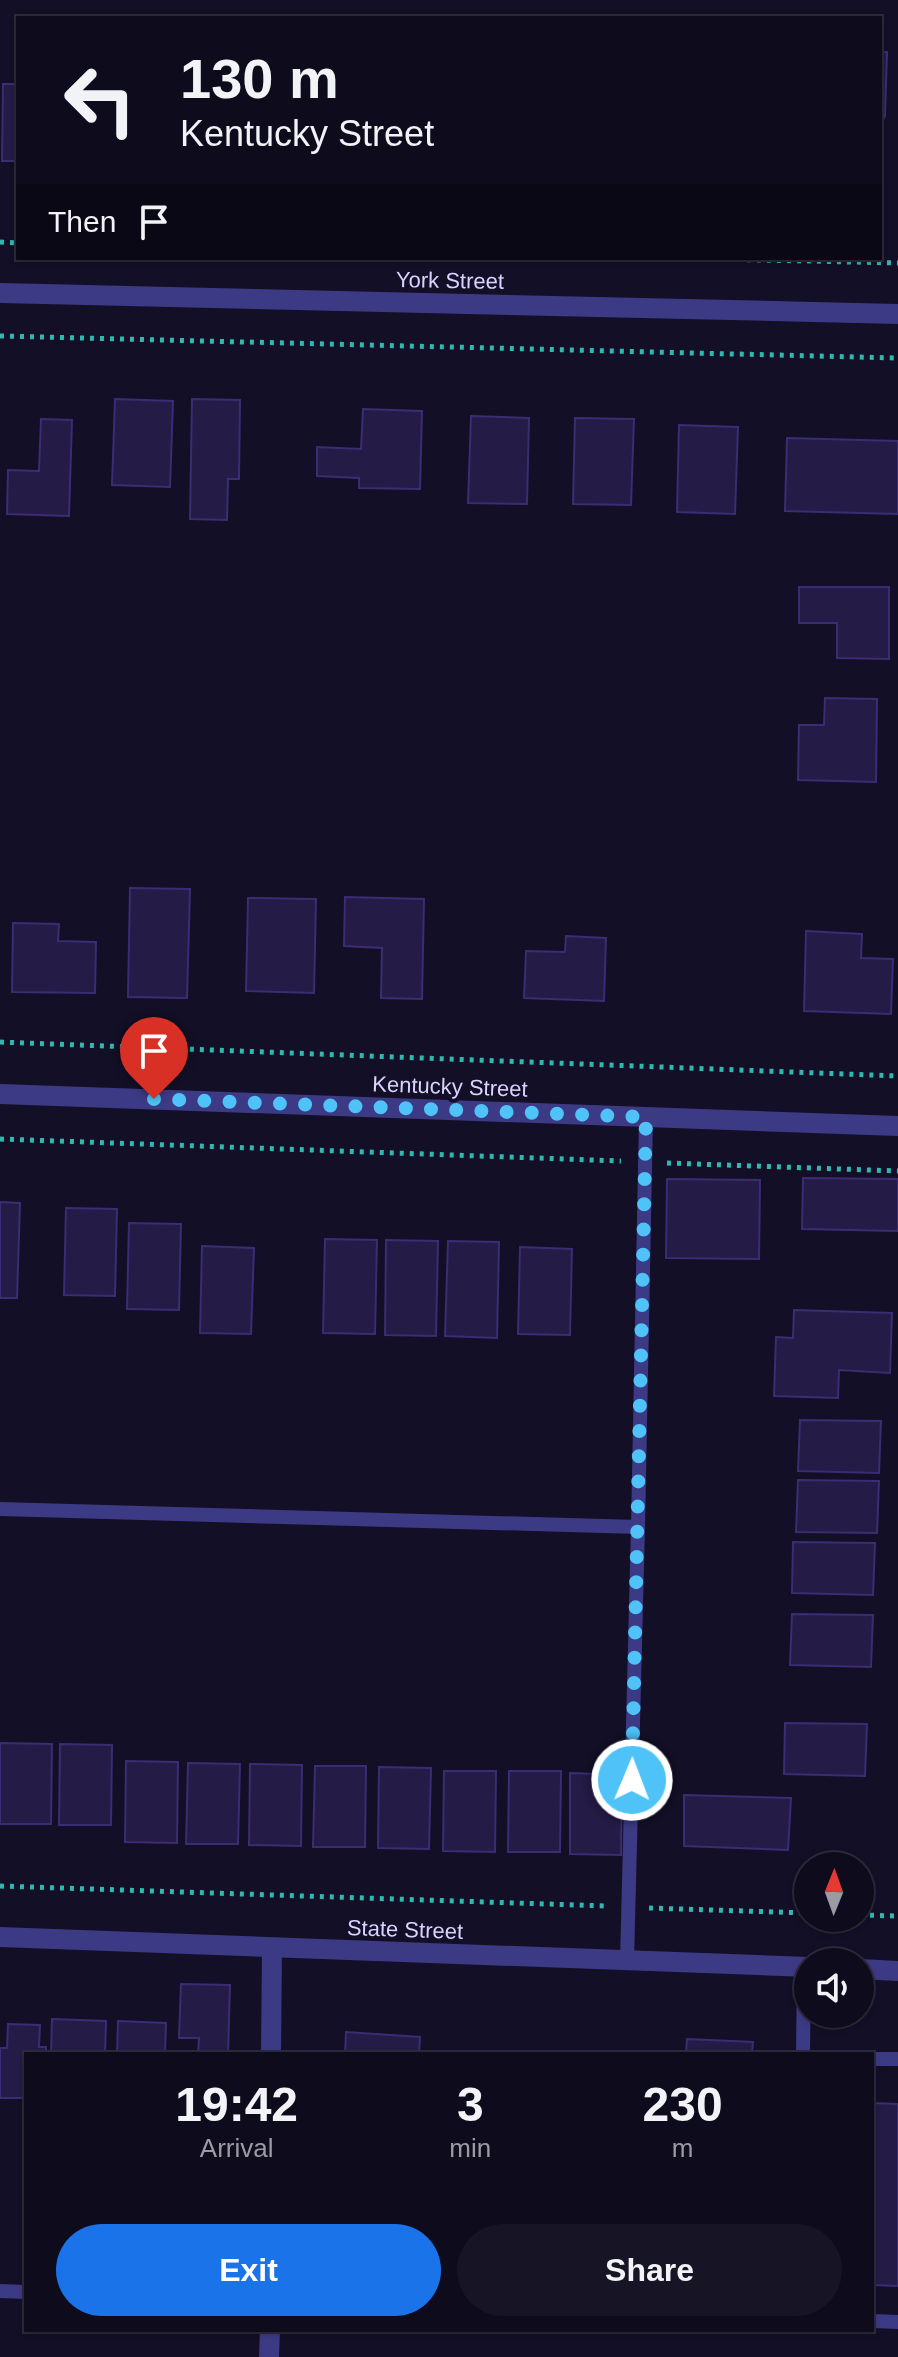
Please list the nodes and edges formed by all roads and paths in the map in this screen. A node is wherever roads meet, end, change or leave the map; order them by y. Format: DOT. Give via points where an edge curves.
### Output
graph roads {
  1 [pos="759,260"];
  2 [pos="898,263"];
  3 [pos="0,293"];
  4 [pos="898,314"];
  5 [pos="0,336"];
  6 [pos="898,358"];
  7 [pos="0,1042"];
  8 [pos="898,1076"];
  9 [pos="0,1094"];
  10 [pos="646,1117"];
  11 [pos="898,1126"];
  12 [pos="0,1139"];
  13 [pos="645,1162"];
  14 [pos="898,1171"];
  15 [pos="0,1509"];
  16 [pos="638,1527"];
  17 [pos="0,1886"];
  18 [pos="629,1907"];
  19 [pos="794,1913"];
  20 [pos="874,1915"];
  21 [pos="898,1916"];
  22 [pos="0,1937"];
  23 [pos="272,1948"];
  24 [pos="627,1961"];
  25 [pos="794,1967"];
  26 [pos="874,1970"];
  27 [pos="898,1971"];
  28 [pos="804,2028"];
  29 [pos="271,2052"];
  30 [pos="803,2052"];
  31 [pos="874,2059"];
  32 [pos="898,2059"];
  33 [pos="0,2291"];
  34 [pos="24,2292"];
  35 [pos="874,2321"];
  36 [pos="898,2322"];
  37 [pos="270,2332"];
  38 [pos="269,2357"];
  1 -- 2 [label="path"];
  3 -- 4 [label="street, York Street"];
  5 -- 6 [label="path"];
  7 -- 8 [label="path"];
  9 -- 10 [label="street, Kentucky Street"];
  10 -- 11 [label="street, Kentucky Street"];
  10 -- 13 [label="lane"];
  12 -- 13 [label="path"];
  13 -- 14 [label="path"];
  13 -- 16 [label="lane"];
  15 -- 16 [label="lane"];
  16 -- 18 [label="lane"];
  17 -- 18 [label="path"];
  18 -- 19 [label="path"];
  18 -- 24 [label="lane"];
  20 -- 21 [label="path"];
  22 -- 23 [label="street, State Street"];
  23 -- 24 [label="street, State Street"];
  23 -- 29 [label="street"];
  24 -- 25 [label="street, State Street"];
  26 -- 27 [label="street"];
  28 -- 30 [label="lane"];
  31 -- 32 [label="lane"];
  33 -- 34 [label="lane"];
  35 -- 36 [label="lane"];
  37 -- 38 [label="street"];
}
